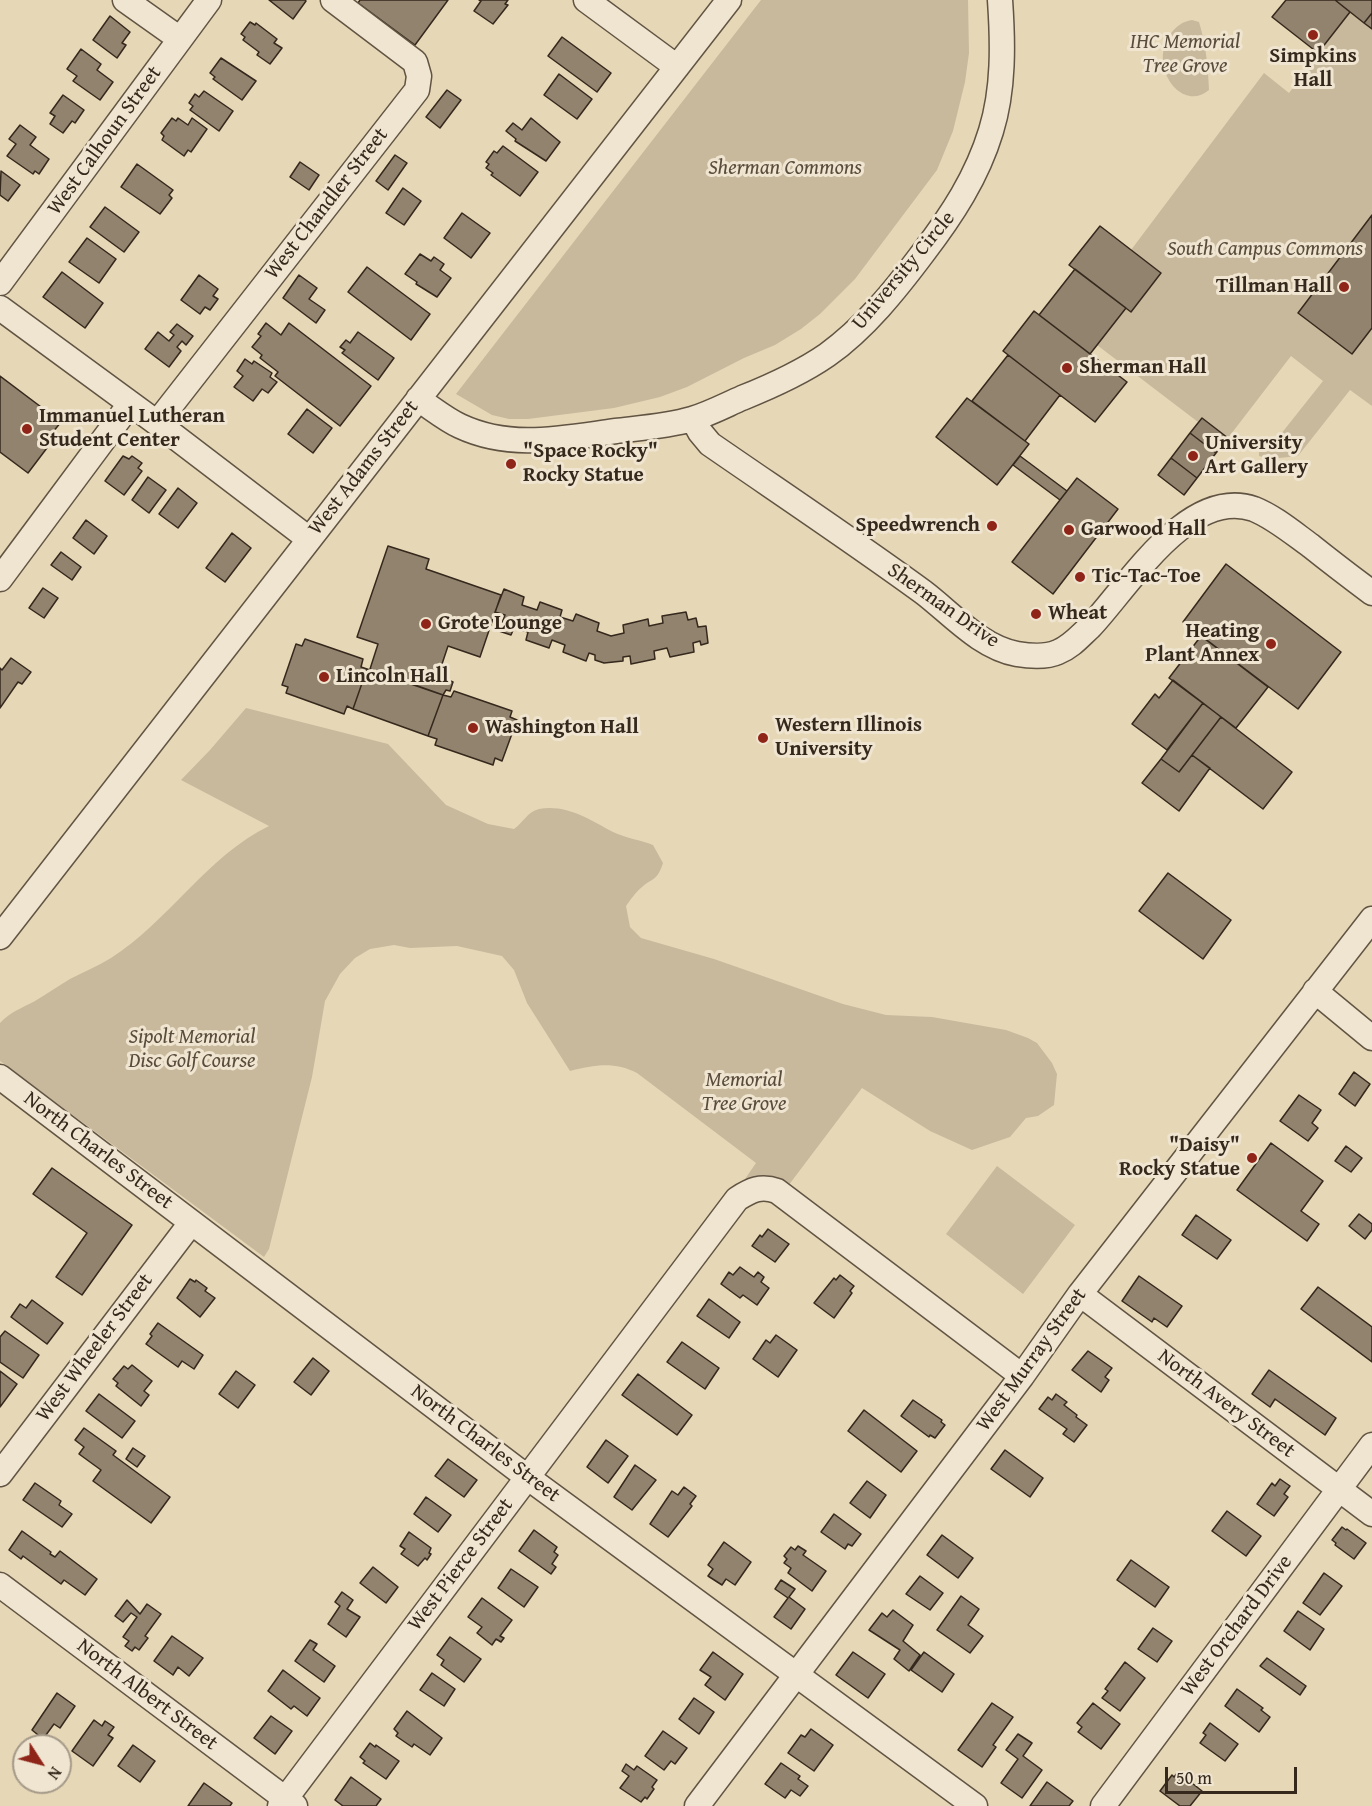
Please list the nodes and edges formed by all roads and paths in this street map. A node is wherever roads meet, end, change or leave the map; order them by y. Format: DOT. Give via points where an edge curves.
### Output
graph roads {
  1 [pos="125,0"];
  2 [pos="210,0"];
  3 [pos="333,0"];
  4 [pos="586,0"];
  5 [pos="729,0"];
  6 [pos="1000,0"];
  7 [pos="180,39"];
  8 [pos="677,67"];
  9 [pos="0,283"];
  10 [pos="0,308"];
  11 [pos="418,399"];
  12 [pos="130,404"];
  13 [pos="693,419"];
  14 [pos="157,423"];
  15 [pos="309,539"];
  16 [pos="0,579"];
  17 [pos="1372,593"];
  18 [pos="1372,919"];
  19 [pos="0,937"];
  20 [pos="1315,991"];
  21 [pos="1372,1038"];
  22 [pos="0,1077"];
  23 [pos="191,1223"];
  24 [pos="1080,1294"];
  25 [pos="1022,1376"];
  26 [pos="1372,1445"];
  27 [pos="0,1474"];
  28 [pos="527,1477"];
  29 [pos="1339,1490"];
  30 [pos="1372,1514"];
  31 [pos="0,1585"];
  32 [pos="796,1674"];
  33 [pos="286,1804"];
  34 [pos="697,1806"];
  35 [pos="975,1806"];
  36 [pos="1102,1806"];
  1 -- 7 [label="street"];
  2 -- 7 [label="street, West Calhoun Street"];
  3 -- 14 [label="street, West Chandler Street" via="415,62 417,90"];
  4 -- 8 [label="street"];
  5 -- 8 [label="street, West Adams Street"];
  6 -- 13 [label="street, University Circle" via="1002,58 992,130 954,212 885,300 828,354 776,384"];
  7 -- 9 [label="street, West Calhoun Street"];
  8 -- 11 [label="street, West Adams Street"];
  10 -- 12 [label="street"];
  11 -- 13 [label="street, University Circle" via="467,429 516,440 540,441"];
  11 -- 15 [label="street, West Adams Street"];
  12 -- 14 [label="street"];
  12 -- 16 [label="street"];
  13 -- 17 [label="street, Sherman Drive" via="710,444 867,552 991,645 1017,654 1057,653 1071,645 1180,527 1204,513 1234,505 1262,513"];
  14 -- 15 [label="street"];
  15 -- 19 [label="street, West Adams Street"];
  18 -- 20 [label="street, West Murray Street"];
  20 -- 21 [label="street"];
  20 -- 24 [label="street, West Murray Street"];
  22 -- 23 [label="street, North Charles Street"];
  23 -- 27 [label="street, West Wheeler Street"];
  23 -- 28 [label="street, North Charles Street"];
  24 -- 25 [label="street, West Murray Street"];
  24 -- 29 [label="street, North Avery Street"];
  25 -- 28 [label="street, West Pierce Street" via="777,1191 757,1188 737,1199"];
  25 -- 32 [label="street, West Murray Street"];
  26 -- 29 [label="street, West Orchard Drive"];
  28 -- 32 [label="street, North Charles Street"];
  28 -- 33 [label="street, West Pierce Street"];
  29 -- 30 [label="street, North Avery Street"];
  29 -- 36 [label="street, West Orchard Drive"];
  31 -- 33 [label="street, North Albert Street"];
  32 -- 34 [label="street, West Murray Street"];
  32 -- 35 [label="street, North Charles Street"];
}
